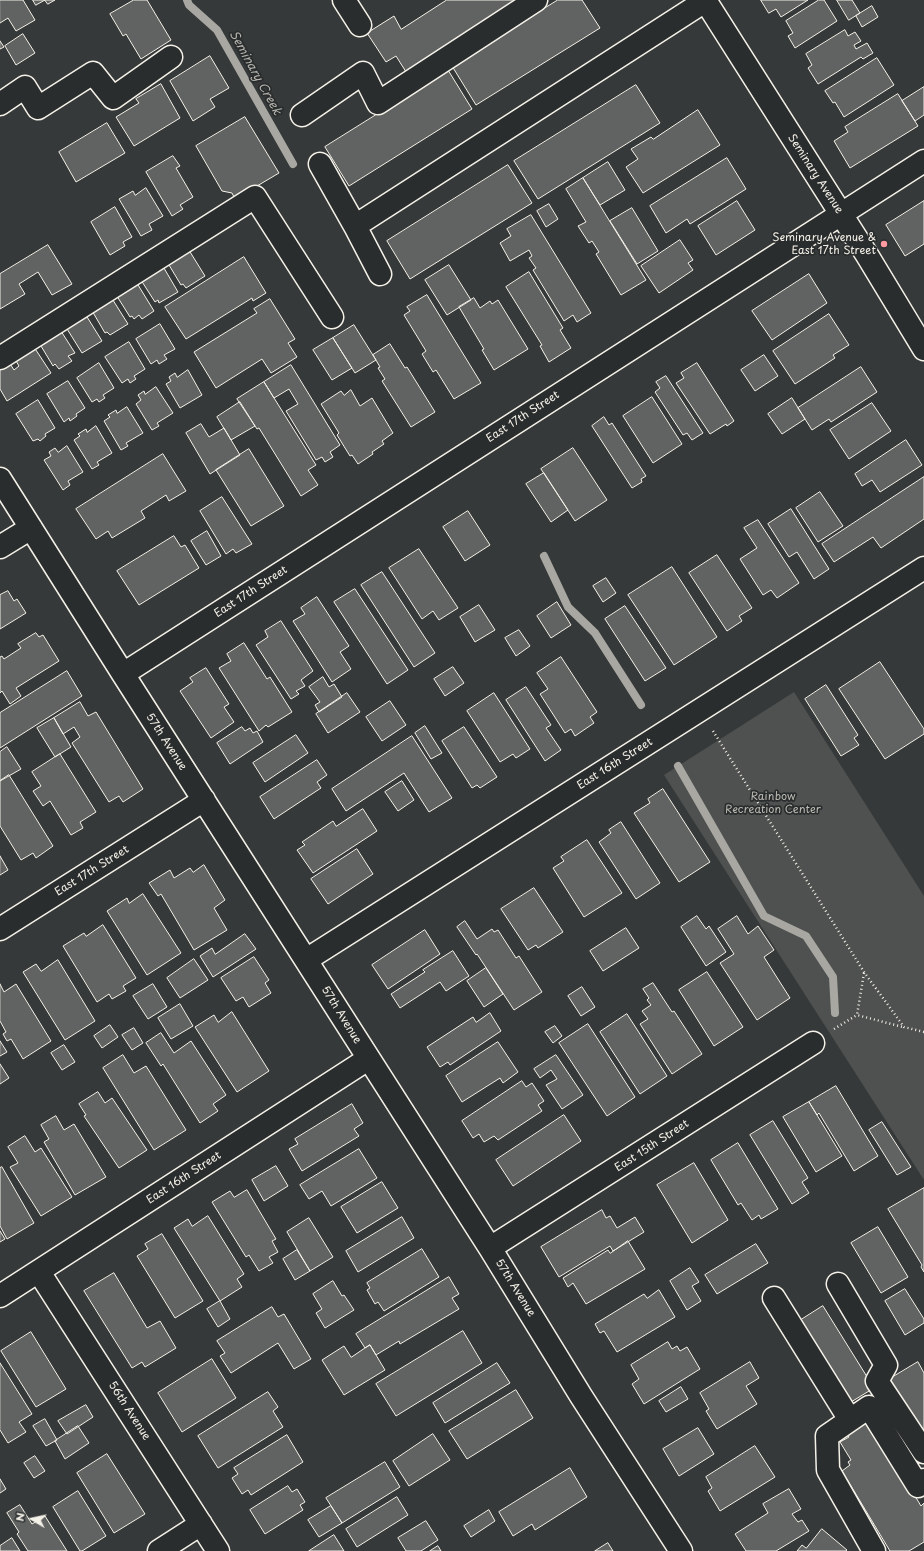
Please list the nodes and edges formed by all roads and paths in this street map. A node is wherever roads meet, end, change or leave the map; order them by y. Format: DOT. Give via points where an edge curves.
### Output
graph roads {
  1 [pos="344,0"];
  2 [pos="536,0"];
  3 [pos="705,0"];
  4 [pos="360,25"];
  5 [pos="172,57"];
  6 [pos="0,104"];
  7 [pos="302,115"];
  8 [pos="924,161"];
  9 [pos="320,164"];
  10 [pos="841,214"];
  11 [pos="355,226"];
  12 [pos="380,274"];
  13 [pos="332,317"];
  14 [pos="924,348"];
  15 [pos="0,358"];
  16 [pos="0,479"];
  17 [pos="30,528"];
  18 [pos="0,547"];
  19 [pos="924,568"];
  20 [pos="123,674"];
  21 [pos="700,710"];
  22 [pos="204,800"];
  23 [pos="0,929"];
  24 [pos="306,960"];
  25 [pos="864,972"];
  26 [pos="904,1028"];
  27 [pos="924,1032"];
  28 [pos="813,1043"];
  29 [pos="368,1059"];
  30 [pos="490,1248"];
  31 [pos="39,1272"];
  32 [pos="838,1284"];
  33 [pos="0,1296"];
  34 [pos="774,1298"];
  35 [pos="850,1420"];
  36 [pos="924,1452"];
  37 [pos="924,1480"];
  38 [pos="201,1524"];
  39 [pos="159,1551"];
  40 [pos="218,1551"];
  41 [pos="681,1551"];
  42 [pos="874,1551"];
  1 -- 4 [label="street"];
  2 -- 7 [label="street" via="378,103 363,73"];
  3 -- 10 [label="street, Seminary Avenue"];
  3 -- 11 [label="street"];
  5 -- 6 [label="street" via="113,98 93,73 38,108 25,87"];
  8 -- 10 [label="street, East 17th Street"];
  9 -- 11 [label="street"];
  10 -- 14 [label="street, Seminary Avenue"];
  10 -- 20 [label="street, East 17th Street"];
  11 -- 12 [label="street"];
  13 -- 15 [label="street" via="254,197"];
  16 -- 17 [label="street, 57th Avenue"];
  17 -- 18 [label="street"];
  17 -- 20 [label="street, 57th Avenue"];
  19 -- 21 [label="street, East 16th Street"];
  20 -- 22 [label="street, 57th Avenue"];
  21 -- 24 [label="street, East 16th Street"];
  21 -- 25 [label="path"];
  22 -- 23 [label="street, East 17th Street"];
  22 -- 24 [label="street, 57th Avenue"];
  24 -- 29 [label="street, 57th Avenue"];
  25 -- 26 [label="path"];
  25 -- 26 [label="path" via="857,1015"];
  26 -- 27 [label="path"];
  28 -- 30 [label="street, East 15th Street"];
  29 -- 30 [label="street, 57th Avenue"];
  29 -- 31 [label="street, East 16th Street"];
  30 -- 41 [label="street, 57th Avenue"];
  31 -- 33 [label="street, East 16th Street"];
  31 -- 38 [label="street, 56th Avenue"];
  32 -- 36 [label="street" via="886,1365 877,1381"];
  34 -- 35 [label="street"];
  35 -- 37 [label="street" via="869,1407 918,1486"];
  35 -- 42 [label="street" via="826,1436 828,1470"];
  38 -- 39 [label="street"];
  38 -- 40 [label="street, 56th Avenue"];
}
